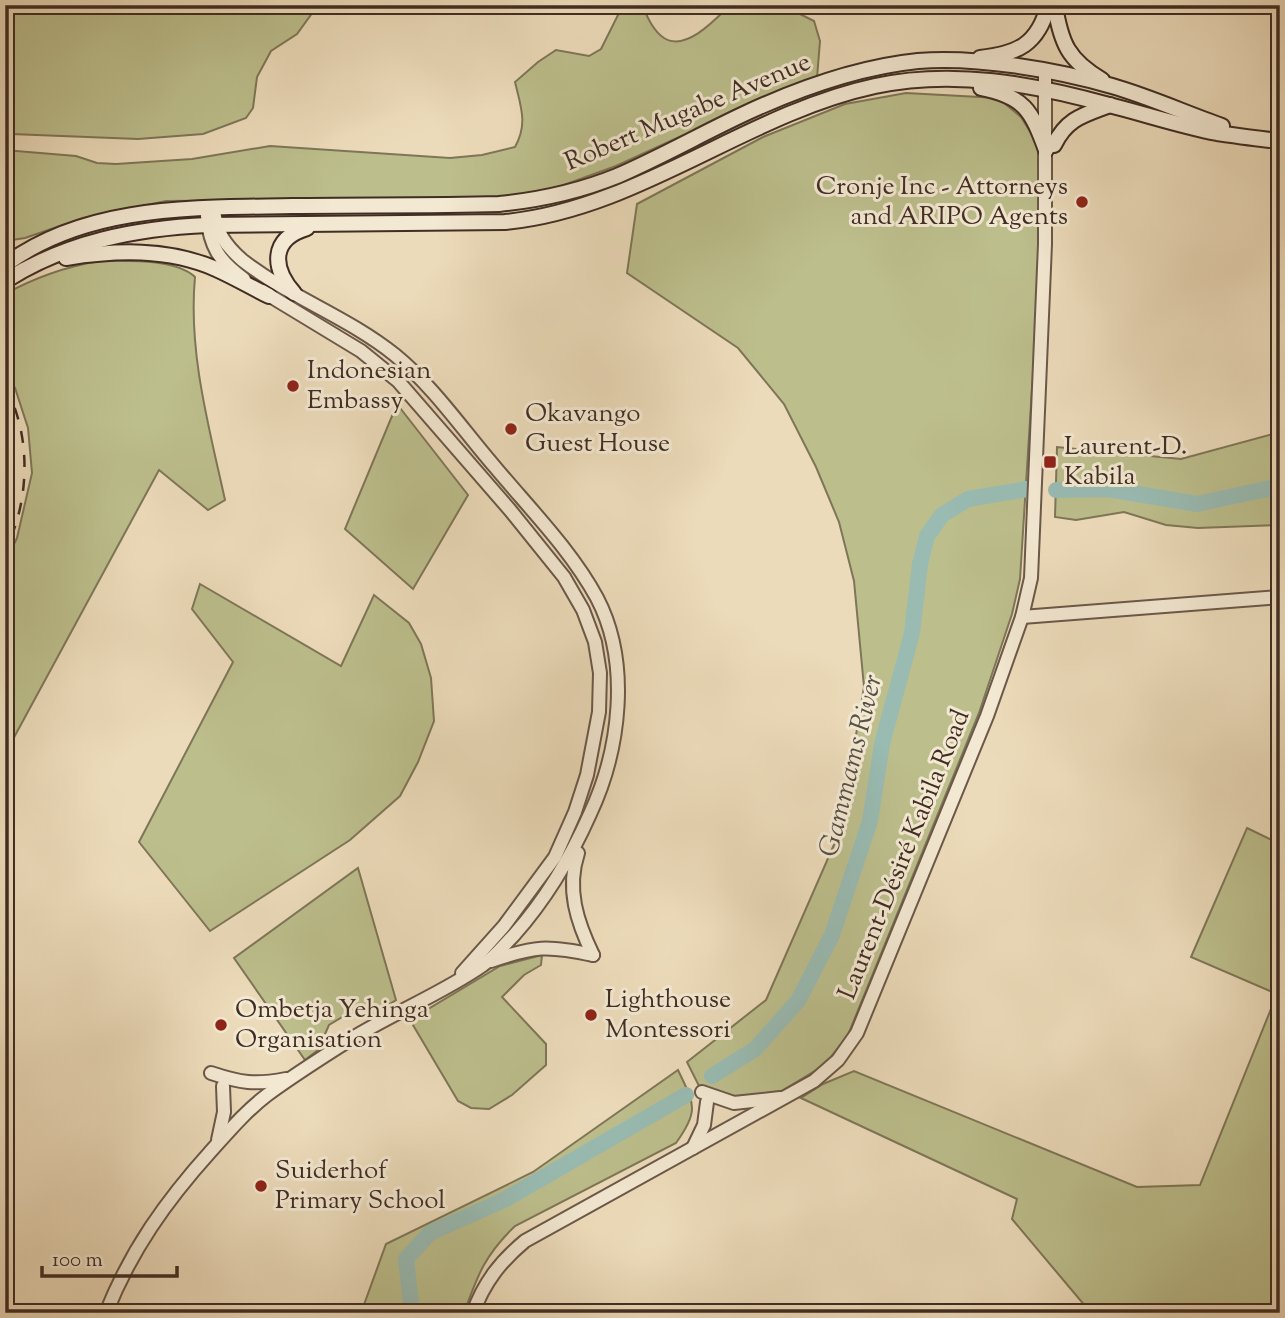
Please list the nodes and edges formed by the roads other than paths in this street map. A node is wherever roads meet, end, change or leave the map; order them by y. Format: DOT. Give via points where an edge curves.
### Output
graph roads {
  1 [pos="1048,6"];
  2 [pos="1055,6"];
  3 [pos="954,61"];
  4 [pos="1049,72"];
  5 [pos="912,80"];
  6 [pos="1111,86"];
  7 [pos="1049,91"];
  8 [pos="1110,105"];
  9 [pos="1264,139"];
  10 [pos="1280,141"];
  11 [pos="1050,148"];
  12 [pos="210,209"];
  13 [pos="212,225"];
  14 [pos="316,226"];
  15 [pos="43,261"];
  16 [pos="5,265"];
  17 [pos="5,281"];
  18 [pos="294,293"];
  19 [pos="269,296"];
  20 [pos="1280,597"];
  21 [pos="1022,617"];
  22 [pos="597,800"];
  23 [pos="487,962"];
  24 [pos="452,983"];
  25 [pos="211,1073"];
  26 [pos="293,1078"];
  27 [pos="223,1086"];
  28 [pos="787,1098"];
  29 [pos="217,1144"];
  30 [pos="693,1148"];
  31 [pos="106,1313"];
  32 [pos="473,1313"];
  1 -- 3 [label="main road" via="1043,25 1024,46 995,56"];
  2 -- 6 [label="main road" via="1060,36 1068,51 1087,71"];
  3 -- 4 [label="main road, Robert Mugabe Avenue"];
  3 -- 12 [label="main road, Robert Mugabe Avenue" via="889,65 834,78 748,112 617,176 536,199 499,204"];
  4 -- 6 [label="main road, Robert Mugabe Avenue"];
  4 -- 7 [label="street, Laurent-Désiré Kabila Road"];
  5 -- 7 [label="main road, Robert Mugabe Avenue" via="987,80"];
  5 -- 11 [label="main road" via="1003,93 1029,113"];
  5 -- 14 [label="main road, Robert Mugabe Avenue" via="837,95 618,194 549,216 505,222"];
  6 -- 9 [label="main road, Robert Mugabe Avenue"];
  7 -- 8 [label="main road, Robert Mugabe Avenue"];
  7 -- 11 [label="street, Laurent-Désiré Kabila Road"];
  8 -- 9 [label="main road, Robert Mugabe Avenue" via="1216,132"];
  8 -- 11 [label="main road" via="1072,120"];
  9 -- 10 [label="main road, Robert Mugabe Avenue"];
  11 -- 21 [label="street, Laurent-Désiré Kabila Road" via="1044,196 1031,578"];
  12 -- 13 [label="street"];
  12 -- 16 [label="main road, Robert Mugabe Avenue" via="95,222 33,247"];
  13 -- 14 [label="main road, Robert Mugabe Avenue"];
  13 -- 15 [label="main road, Robert Mugabe Avenue" via="118,235"];
  13 -- 18 [label="street" via="242,260"];
  13 -- 19 [label="street" via="213,246 221,258"];
  14 -- 18 [label="main road" via="290,236 278,255 283,280"];
  15 -- 17 [label="main road, Robert Mugabe Avenue"];
  15 -- 19 [label="main road" via="111,251 162,255 215,268"];
  18 -- 22 [label="street" via="395,355 425,384 539,518 597,599 611,635 617,673 609,756"];
  19 -- 24 [label="street" via="361,351 398,381 564,577 595,642 600,673 598,712 575,812 555,857 504,926"];
  20 -- 21 [label="street"];
  21 -- 28 [label="street, Laurent-Désiré Kabila Road" via="987,716 857,1034 838,1060"];
  22 -- 23 [label="street" via="540,905"];
  22 -- 23 [label="street" via="574,864 572,883 581,930 593,955 541,948"];
  23 -- 24 [label="street"];
  24 -- 26 [label="street"];
  25 -- 26 [label="street" via="256,1084"];
  26 -- 29 [label="street" via="244,1115"];
  27 -- 29 [label="street"];
  28 -- 30 [label="street, Laurent-Désiré Kabila Road"];
  28 -- 30 [label="street" via="734,1103 705,1097 705,1122"];
  29 -- 31 [label="street" via="155,1219"];
  30 -- 32 [label="street, Laurent-Désiré Kabila Road" via="525,1241 494,1272"];
}
